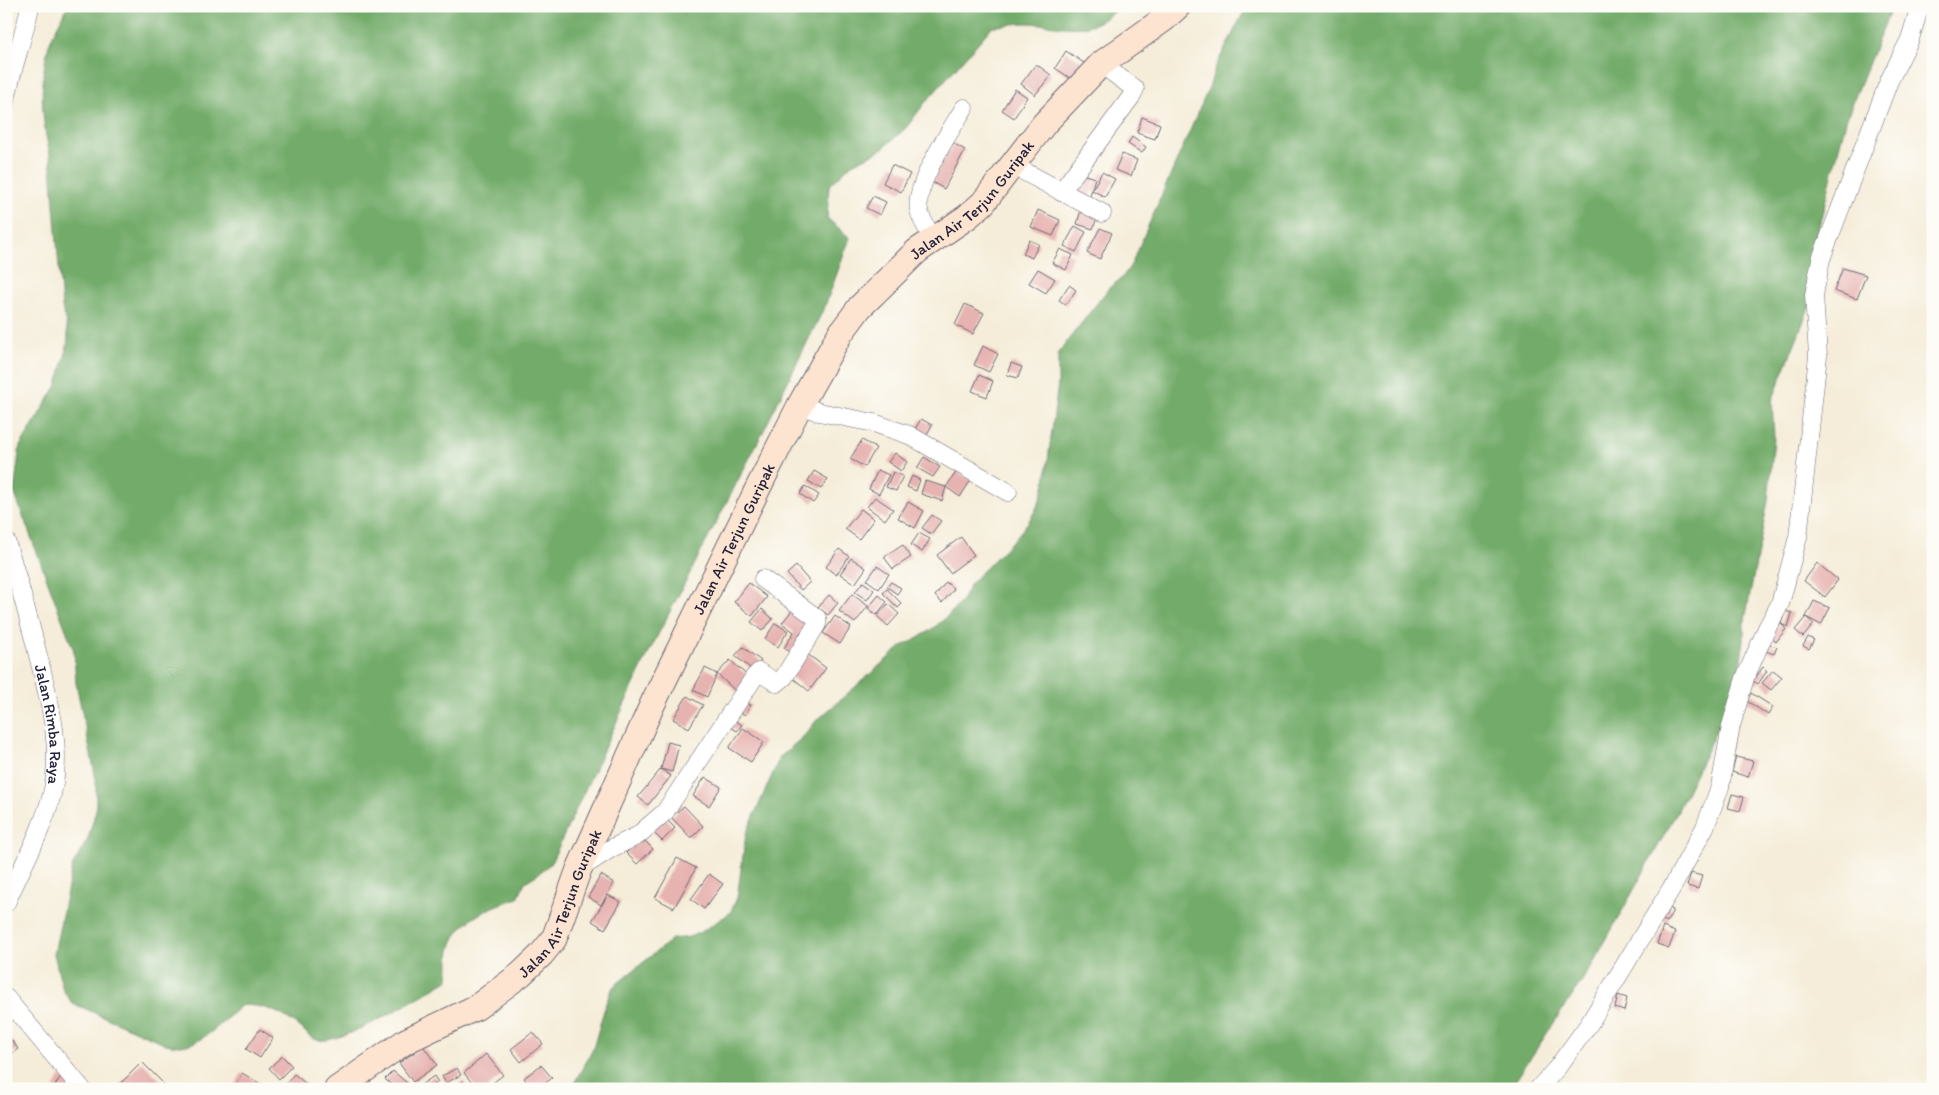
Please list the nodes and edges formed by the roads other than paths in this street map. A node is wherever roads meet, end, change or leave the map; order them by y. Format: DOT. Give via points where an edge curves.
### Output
graph roads {
  1 [pos="30,6"];
  2 [pos="1178,6"];
  3 [pos="1920,6"];
  4 [pos="1101,64"];
  5 [pos="6,101"];
  6 [pos="964,108"];
  7 [pos="1012,165"];
  8 [pos="1061,192"];
  9 [pos="1102,213"];
  10 [pos="932,239"];
  11 [pos="800,405"];
  12 [pos="1008,492"];
  13 [pos="6,541"];
  14 [pos="763,579"];
  15 [pos="579,869"];
  16 [pos="6,903"];
  17 [pos="6,998"];
  18 [pos="82,1089"];
  19 [pos="337,1089"];
  20 [pos="1538,1089"];
  1 -- 5 [label="street"];
  2 -- 4 [label="street, Jalan Air Terjun Guripak"];
  3 -- 20 [label="street" via="1910,39 1889,80 1821,259 1814,295 1818,356 1798,537 1780,604 1745,678 1731,726 1720,787 1705,827 1674,884 1594,1016"];
  4 -- 7 [label="street, Jalan Air Terjun Guripak" via="1044,124"];
  4 -- 8 [label="street" via="1134,89"];
  6 -- 10 [label="street" via="923,182 918,202"];
  7 -- 8 [label="street"];
  7 -- 10 [label="street, Jalan Air Terjun Guripak" via="983,203"];
  8 -- 9 [label="street"];
  10 -- 11 [label="street, Jalan Air Terjun Guripak" via="860,307 840,334"];
  11 -- 12 [label="street" via="909,435"];
  11 -- 15 [label="street, Jalan Air Terjun Guripak" via="653,703"];
  13 -- 16 [label="street, Jalan Rimba Raya" via="54,723 56,750 55,776 47,810"];
  14 -- 15 [label="street" via="817,618 817,624 777,683 759,672 755,676 665,812 637,836"];
  15 -- 19 [label="street, Jalan Air Terjun Guripak" via="554,938 541,955 477,1007 406,1041"];
  17 -- 18 [label="street"];
}
